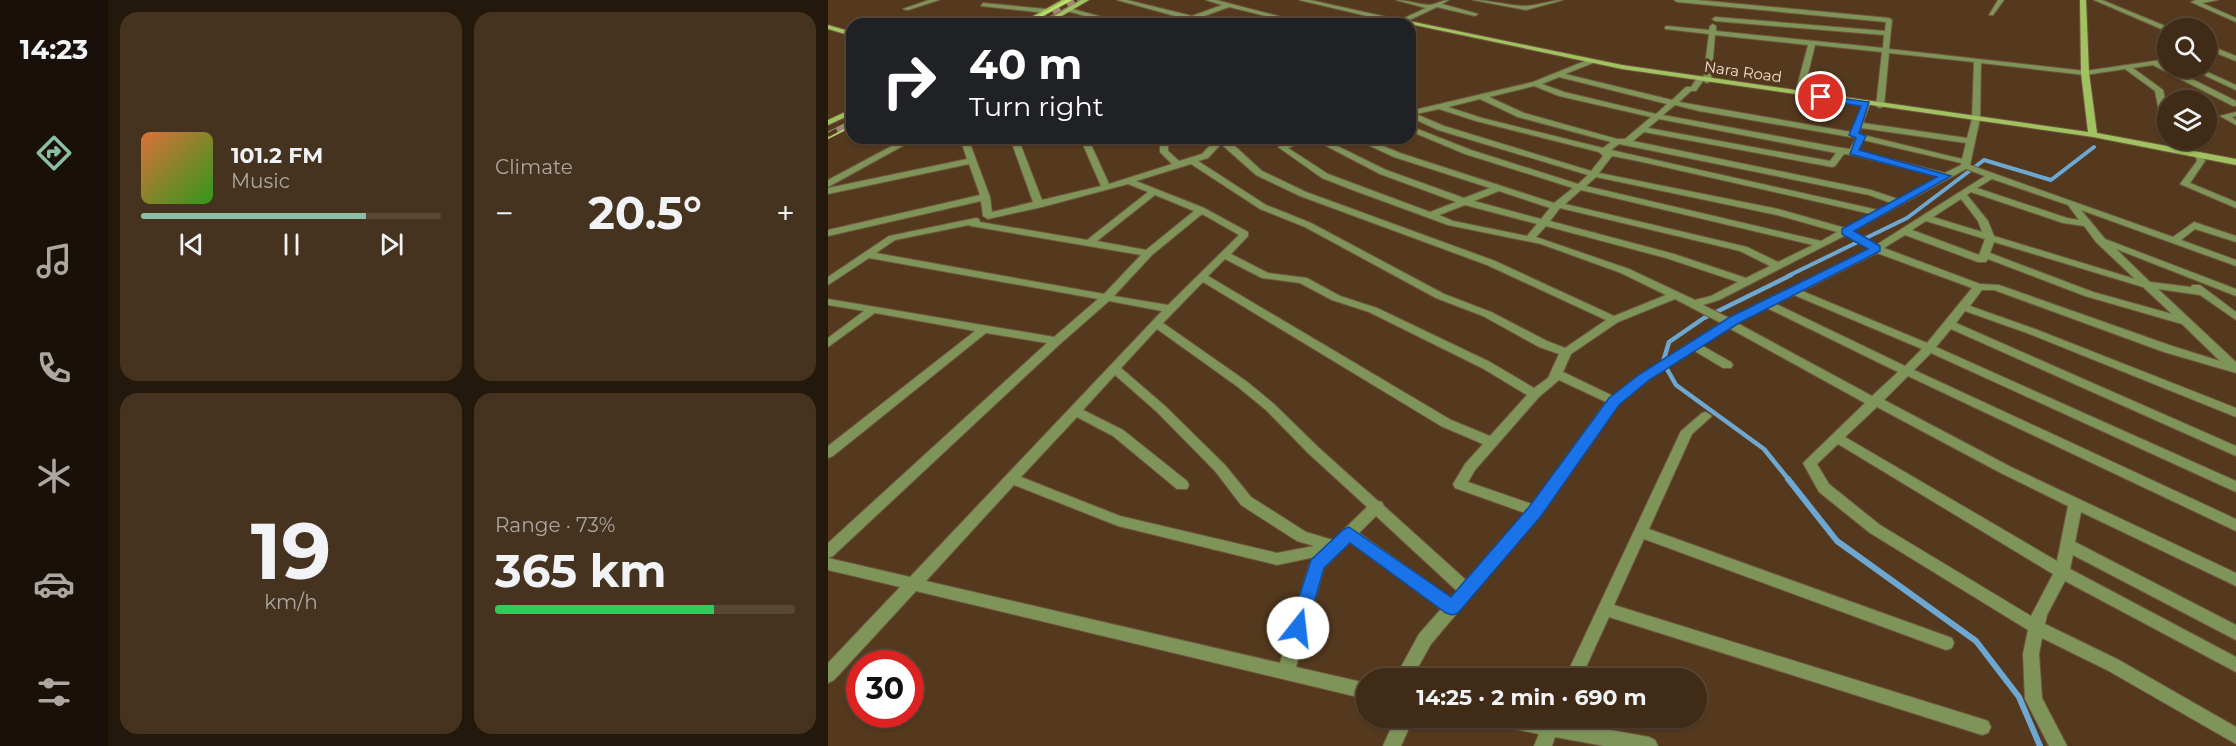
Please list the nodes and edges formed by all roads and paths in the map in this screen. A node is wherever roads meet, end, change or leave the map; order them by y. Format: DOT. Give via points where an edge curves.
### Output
graph roads {
  1 [pos="1067,0"];
  2 [pos="1072,0"];
  3 [pos="1085,0"];
  4 [pos="1120,0"];
  5 [pos="1209,0"];
  6 [pos="1240,0"];
  7 [pos="1302,0"];
  8 [pos="1399,0"];
  9 [pos="1446,0"];
  10 [pos="1476,0"];
  11 [pos="1560,0"];
  12 [pos="1677,0"];
  13 [pos="2001,0"];
  14 [pos="2083,0"];
  15 [pos="2097,0"];
  16 [pos="2214,0"];
  17 [pos="941,1"];
  18 [pos="2191,1"];
  19 [pos="1718,4"];
  20 [pos="983,5"];
  21 [pos="1228,5"];
  22 [pos="1434,6"];
  23 [pos="906,9"];
  24 [pos="1069,10"];
  25 [pos="1046,11"];
  26 [pos="1475,14"];
  27 [pos="1991,14"];
  28 [pos="1033,18"];
  29 [pos="1039,18"];
  30 [pos="1052,18"];
  31 [pos="1053,18"];
  32 [pos="1099,18"];
  33 [pos="1193,18"];
  34 [pos="1281,18"];
  35 [pos="1383,18"];
  36 [pos="1409,18"];
  37 [pos="1715,19"];
  38 [pos="2236,20"];
  39 [pos="1416,25"];
  40 [pos="2157,25"];
  41 [pos="828,27"];
  42 [pos="1667,28"];
  43 [pos="846,32"];
  44 [pos="1712,33"];
  45 [pos="1887,33"];
  46 [pos="1812,44"];
  47 [pos="1886,51"];
  48 [pos="2217,51"];
  49 [pos="2236,52"];
  50 [pos="2224,54"];
  51 [pos="2217,55"];
  52 [pos="2236,59"];
  53 [pos="1978,60"];
  54 [pos="1590,61"];
  55 [pos="2154,63"];
  56 [pos="2157,63"];
  57 [pos="2126,67"];
  58 [pos="2085,73"];
  59 [pos="1557,74"];
  60 [pos="2214,78"];
  61 [pos="1703,80"];
  62 [pos="1534,84"];
  63 [pos="2236,88"];
  64 [pos="2159,90"];
  65 [pos="1799,94"];
  66 [pos="1480,96"];
  67 [pos="1672,103"];
  68 [pos="1866,104"];
  69 [pos="2236,104"];
  70 [pos="1439,106"];
  71 [pos="1880,106"];
  72 [pos="1416,112"];
  73 [pos="846,114"];
  74 [pos="2236,114"];
  75 [pos="1416,116"];
  76 [pos="1656,116"];
  77 [pos="2224,116"];
  78 [pos="846,119"];
  79 [pos="1976,120"];
  80 [pos="828,123"];
  81 [pos="2236,123"];
  82 [pos="1858,125"];
  83 [pos="846,127"];
  84 [pos="828,129"];
  85 [pos="1641,129"];
  86 [pos="2223,129"];
  87 [pos="1416,130"];
  88 [pos="2093,135"];
  89 [pos="1858,136"];
  90 [pos="828,137"];
  91 [pos="1971,141"];
  92 [pos="1622,142"];
  93 [pos="902,144"];
  94 [pos="966,144"];
  95 [pos="1016,144"];
  96 [pos="1087,144"];
  97 [pos="1164,144"];
  98 [pos="1217,144"];
  99 [pos="1227,144"];
  100 [pos="1290,144"];
  101 [pos="1327,144"];
  102 [pos="1371,144"];
  103 [pos="2157,147"];
  104 [pos="2175,150"];
  105 [pos="1842,151"];
  106 [pos="1853,152"];
  107 [pos="1603,153"];
  108 [pos="2199,155"];
  109 [pos="1191,160"];
  110 [pos="972,161"];
  111 [pos="2236,162"];
  112 [pos="1178,165"];
  113 [pos="1966,165"];
  114 [pos="1593,174"];
  115 [pos="1989,174"];
  116 [pos="1946,176"];
  117 [pos="1128,181"];
  118 [pos="828,184"];
  119 [pos="1579,187"];
  120 [pos="1106,188"];
  121 [pos="1496,189"];
  122 [pos="828,191"];
  123 [pos="1155,191"];
  124 [pos="1966,192"];
  125 [pos="985,197"];
  126 [pos="1463,201"];
  127 [pos="1898,202"];
  128 [pos="2071,203"];
  129 [pos="1040,205"];
  130 [pos="2236,205"];
  131 [pos="1557,206"];
  132 [pos="1201,210"];
  133 [pos="1880,213"];
  134 [pos="1431,215"];
  135 [pos="988,216"];
  136 [pos="1926,218"];
  137 [pos="1543,222"];
  138 [pos="971,223"];
  139 [pos="2088,224"];
  140 [pos="1846,231"];
  141 [pos="1904,231"];
  142 [pos="828,233"];
  143 [pos="1990,239"];
  144 [pos="2236,239"];
  145 [pos="1529,240"];
  146 [pos="2100,240"];
  147 [pos="2173,241"];
  148 [pos="1089,243"];
  149 [pos="1822,244"];
  150 [pos="1876,249"];
  151 [pos="1148,254"];
  152 [pos="868,255"];
  153 [pos="1225,255"];
  154 [pos="1984,255"];
  155 [pos="2236,264"];
  156 [pos="1778,266"];
  157 [pos="2167,266"];
  158 [pos="1203,277"];
  159 [pos="828,282"];
  160 [pos="1747,282"];
  161 [pos="2148,286"];
  162 [pos="1979,287"];
  163 [pos="1794,291"];
  164 [pos="2202,292"];
  165 [pos="2236,293"];
  166 [pos="1676,295"];
  167 [pos="1107,297"];
  168 [pos="828,302"];
  169 [pos="1694,304"];
  170 [pos="1768,304"];
  171 [pos="1963,307"];
  172 [pos="1170,309"];
  173 [pos="873,310"];
  174 [pos="2236,317"];
  175 [pos="1614,320"];
  176 [pos="2187,322"];
  177 [pos="1157,324"];
  178 [pos="1728,324"];
  179 [pos="1949,324"];
  180 [pos="985,328"];
  181 [pos="1056,341"];
  182 [pos="828,343"];
  183 [pos="1693,345"];
  184 [pos="1929,348"];
  185 [pos="1566,352"];
  186 [pos="1728,365"];
  187 [pos="1115,369"];
  188 [pos="2236,370"];
  189 [pos="1906,371"];
  190 [pos="1556,374"];
  191 [pos="1535,394"];
  192 [pos="1614,401"];
  193 [pos="1875,401"];
  194 [pos="1076,411"];
  195 [pos="2236,413"];
  196 [pos="1706,416"];
  197 [pos="1837,438"];
  198 [pos="1493,443"];
  199 [pos="2236,451"];
  200 [pos="828,453"];
  201 [pos="1012,479"];
  202 [pos="1182,485"];
  203 [pos="2236,487"];
  204 [pos="2075,505"];
  205 [pos="1377,506"];
  206 [pos="1535,511"];
  207 [pos="2236,525"];
  208 [pos="1641,531"];
  209 [pos="1349,533"];
  210 [pos="1336,546"];
  211 [pos="2069,546"];
  212 [pos="828,552"];
  213 [pos="828,564"];
  214 [pos="2062,572"];
  215 [pos="2236,580"];
  216 [pos="914,584"];
  217 [pos="1467,590"];
  218 [pos="1452,608"];
  219 [pos="1605,609"];
  220 [pos="2036,627"];
  221 [pos="2236,633"];
  222 [pos="1946,643"];
  223 [pos="2236,665"];
  224 [pos="1409,668"];
  225 [pos="1578,668"];
  226 [pos="1286,671"];
  227 [pos="828,675"];
  228 [pos="1356,688"];
  229 [pos="1982,727"];
  230 [pos="1400,728"];
  231 [pos="1550,728"];
  232 [pos="1576,728"];
  233 [pos="2236,736"];
  234 [pos="1392,746"];
  235 [pos="1543,746"];
  236 [pos="1649,746"];
  237 [pos="2058,746"];
  1 -- 25 [label="main road"];
  2 -- 29 [label="main road"];
  3 -- 24 [label="main road"];
  3 -- 30 [label="main road"];
  4 -- 33 [label="street"];
  5 -- 21 [label="street"];
  6 -- 21 [label="street"];
  7 -- 35 [label="street"];
  8 -- 22 [label="street"];
  9 -- 22 [label="street"];
  10 -- 11 [label="street" via="1526,8"];
  12 -- 19 [label="street"];
  13 -- 27 [label="street"];
  14 -- 58 [label="main road"];
  15 -- 40 [label="street"];
  16 -- 18 [label="street"];
  17 -- 23 [label="street"];
  18 -- 38 [label="street"];
  19 -- 37 [label="street"];
  19 -- 45 [label="street" via="1889,20"];
  20 -- 25 [label="street"];
  21 -- 33 [label="street"];
  21 -- 34 [label="street"];
  22 -- 26 [label="street"];
  22 -- 36 [label="street"];
  24 -- 31 [label="main road"];
  24 -- 32 [label="street"];
  25 -- 28 [label="main road"];
  37 -- 44 [label="street"];
  37 -- 45 [label="street"];
  39 -- 54 [label="main road, Nara Road"];
  41 -- 43 [label="main road"];
  42 -- 44 [label="street"];
  44 -- 46 [label="street"];
  44 -- 61 [label="street"];
  45 -- 47 [label="street"];
  46 -- 47 [label="street"];
  46 -- 65 [label="street"];
  47 -- 53 [label="street"];
  47 -- 71 [label="street"];
  48 -- 50 [label="street"];
  49 -- 50 [label="street"];
  50 -- 51 [label="street"];
  50 -- 52 [label="street"];
  53 -- 58 [label="street"];
  53 -- 79 [label="street"];
  54 -- 59 [label="street"];
  54 -- 61 [label="main road, Nara Road"];
  55 -- 56 [label="street"];
  55 -- 57 [label="street"];
  55 -- 69 [label="street"];
  57 -- 58 [label="street"];
  57 -- 64 [label="street"];
  58 -- 88 [label="main road"];
  59 -- 62 [label="street"];
  59 -- 67 [label="street"];
  60 -- 63 [label="street"];
  61 -- 65 [label="main road, Nara Road"];
  61 -- 67 [label="street"];
  62 -- 66 [label="street"];
  62 -- 76 [label="street"];
  65 -- 68 [label="main road, Nara Road"];
  66 -- 70 [label="street"];
  66 -- 92 [label="street" via="1521,115"];
  67 -- 76 [label="street"];
  67 -- 89 [label="street"];
  68 -- 71 [label="main road, Nara Road"];
  68 -- 82 [label="street"];
  70 -- 72 [label="street"];
  70 -- 107 [label="street" via="1462,116"];
  71 -- 79 [label="main road, Nara Road"];
  73 -- 80 [label="main road"];
  74 -- 77 [label="street"];
  75 -- 114 [label="street" via="1441,128"];
  76 -- 85 [label="street"];
  76 -- 105 [label="street"];
  77 -- 81 [label="street"];
  77 -- 86 [label="street"];
  78 -- 84 [label="main road"];
  79 -- 88 [label="main road, Nara Road"];
  79 -- 91 [label="street"];
  82 -- 89 [label="street"];
  82 -- 91 [label="street"];
  83 -- 90 [label="main road"];
  85 -- 92 [label="street"];
  85 -- 105 [label="street" via="1832,164"];
  87 -- 119 [label="street" via="1468,152"];
  88 -- 103 [label="main road, Nara Road"];
  89 -- 106 [label="street"];
  89 -- 113 [label="street"];
  91 -- 113 [label="street"];
  92 -- 107 [label="street"];
  92 -- 127 [label="street" via="1871,193"];
  93 -- 118 [label="street"];
  94 -- 110 [label="street"];
  95 -- 129 [label="street"];
  96 -- 120 [label="street"];
  97 -- 112 [label="street" via="1164,152"];
  98 -- 109 [label="street" via="1205,156"];
  99 -- 175 [label="street" via="1259,173 1303,194 1491,263"];
  100 -- 134 [label="street" via="1282,147 1324,176"];
  101 -- 126 [label="street" via="1383,172"];
  102 -- 121 [label="street"];
  104 -- 108 [label="main road, Nara Road"];
  105 -- 106 [label="street"];
  106 -- 116 [label="street"];
  107 -- 114 [label="street" via="1609,154"];
  107 -- 133 [label="street"];
  108 -- 111 [label="main road, Nara Road"];
  108 -- 130 [label="street" via="2201,161 2185,184"];
  109 -- 112 [label="street"];
  109 -- 185 [label="street" via="1263,207 1308,225 1440,296"];
  110 -- 122 [label="street"];
  110 -- 125 [label="street"];
  112 -- 117 [label="street"];
  113 -- 115 [label="street"];
  113 -- 116 [label="street"];
  114 -- 119 [label="street"];
  114 -- 140 [label="street" via="1778,212"];
  115 -- 124 [label="street"];
  115 -- 128 [label="street"];
  116 -- 127 [label="street"];
  117 -- 120 [label="street"];
  117 -- 123 [label="street"];
  119 -- 131 [label="street"];
  119 -- 149 [label="street"];
  120 -- 129 [label="street"];
  121 -- 126 [label="street"];
  121 -- 131 [label="street"];
  123 -- 132 [label="street"];
  123 -- 148 [label="street"];
  124 -- 136 [label="street"];
  124 -- 139 [label="street"];
  124 -- 143 [label="street"];
  125 -- 135 [label="street"];
  125 -- 142 [label="street"];
  126 -- 134 [label="street"];
  126 -- 137 [label="street"];
  127 -- 133 [label="street"];
  128 -- 139 [label="street"];
  128 -- 147 [label="street"];
  129 -- 135 [label="street"];
  131 -- 137 [label="street"];
  131 -- 156 [label="street" via="1743,249"];
  132 -- 151 [label="street"];
  132 -- 153 [label="street" via="1245,234"];
  133 -- 140 [label="street"];
  134 -- 145 [label="street"];
  135 -- 138 [label="street"];
  136 -- 141 [label="street"];
  136 -- 143 [label="street"];
  137 -- 145 [label="street"];
  137 -- 160 [label="street" via="1670,256"];
  138 -- 148 [label="street"];
  138 -- 152 [label="street" via="892,238"];
  139 -- 146 [label="street"];
  140 -- 149 [label="street"];
  140 -- 150 [label="street"];
  141 -- 150 [label="street"];
  141 -- 154 [label="street" via="1982,260"];
  143 -- 154 [label="street"];
  143 -- 161 [label="street"];
  144 -- 147 [label="street" via="2194,225"];
  145 -- 166 [label="street" via="1625,271"];
  146 -- 157 [label="street"];
  146 -- 161 [label="street"];
  147 -- 155 [label="street"];
  148 -- 151 [label="street"];
  149 -- 156 [label="street"];
  150 -- 162 [label="street"];
  150 -- 163 [label="street"];
  151 -- 167 [label="street"];
  152 -- 159 [label="street"];
  152 -- 167 [label="street"];
  153 -- 158 [label="street"];
  153 -- 191 [label="street" via="1266,276 1303,280 1336,298 1373,310 1486,365"];
  154 -- 176 [label="street" via="2089,294"];
  156 -- 160 [label="street"];
  157 -- 164 [label="street"];
  157 -- 165 [label="street"];
  158 -- 172 [label="street"];
  158 -- 198 [label="street" via="1446,423"];
  160 -- 169 [label="street"];
  161 -- 164 [label="street"];
  161 -- 176 [label="street"];
  162 -- 171 [label="street"];
  162 -- 188 [label="street" via="1995,286"];
  163 -- 170 [label="street"];
  163 -- 184 [label="street"];
  164 -- 174 [label="street"];
  166 -- 169 [label="street"];
  166 -- 175 [label="street"];
  167 -- 172 [label="street"];
  167 -- 181 [label="street"];
  168 -- 173 [label="street"];
  169 -- 178 [label="street"];
  170 -- 178 [label="street"];
  170 -- 189 [label="street"];
  171 -- 179 [label="street"];
  171 -- 195 [label="street"];
  172 -- 177 [label="street"];
  173 -- 180 [label="street"];
  173 -- 182 [label="street"];
  175 -- 185 [label="street"];
  176 -- 188 [label="street"];
  177 -- 187 [label="street"];
  177 -- 205 [label="street" via="1242,384"];
  178 -- 183 [label="street"];
  178 -- 193 [label="street"];
  179 -- 184 [label="street"];
  179 -- 199 [label="street"];
  180 -- 181 [label="street"];
  180 -- 200 [label="street"];
  181 -- 212 [label="street"];
  183 -- 186 [label="street"];
  183 -- 192 [label="street"];
  184 -- 189 [label="street"];
  184 -- 203 [label="street"];
  185 -- 190 [label="street"];
  187 -- 194 [label="street"];
  187 -- 210 [label="street" via="1220,468 1246,501 1302,537"];
  189 -- 193 [label="street"];
  189 -- 207 [label="street"];
  190 -- 191 [label="street"];
  190 -- 192 [label="street"];
  191 -- 198 [label="street"];
  192 -- 206 [label="street"];
  193 -- 197 [label="street"];
  193 -- 204 [label="street"];
  194 -- 201 [label="street"];
  194 -- 202 [label="street" via="1118,433"];
  196 -- 208 [label="street" via="1687,431"];
  197 -- 214 [label="street"];
  197 -- 220 [label="street" via="1810,463 1824,488 1875,529"];
  198 -- 206 [label="street" via="1470,466 1460,484"];
  201 -- 210 [label="street" via="1118,521 1277,559"];
  201 -- 216 [label="street"];
  204 -- 211 [label="street"];
  204 -- 215 [label="street"];
  205 -- 209 [label="street"];
  205 -- 217 [label="street"];
  206 -- 217 [label="street"];
  208 -- 219 [label="street"];
  208 -- 222 [label="street"];
  209 -- 210 [label="street"];
  209 -- 218 [label="street"];
  210 -- 226 [label="street" via="1317,565"];
  211 -- 214 [label="street"];
  211 -- 221 [label="street"];
  213 -- 216 [label="street"];
  214 -- 220 [label="street"];
  214 -- 223 [label="street"];
  216 -- 226 [label="street"];
  216 -- 227 [label="street"];
  217 -- 218 [label="street"];
  218 -- 224 [label="street" via="1425,639"];
  219 -- 225 [label="street"];
  219 -- 229 [label="street"];
  220 -- 233 [label="street" via="2113,665"];
  220 -- 237 [label="street" via="2031,654 2034,699"];
  226 -- 228 [label="street"];
  230 -- 234 [label="street"];
  231 -- 235 [label="street"];
  232 -- 236 [label="street"];
}
